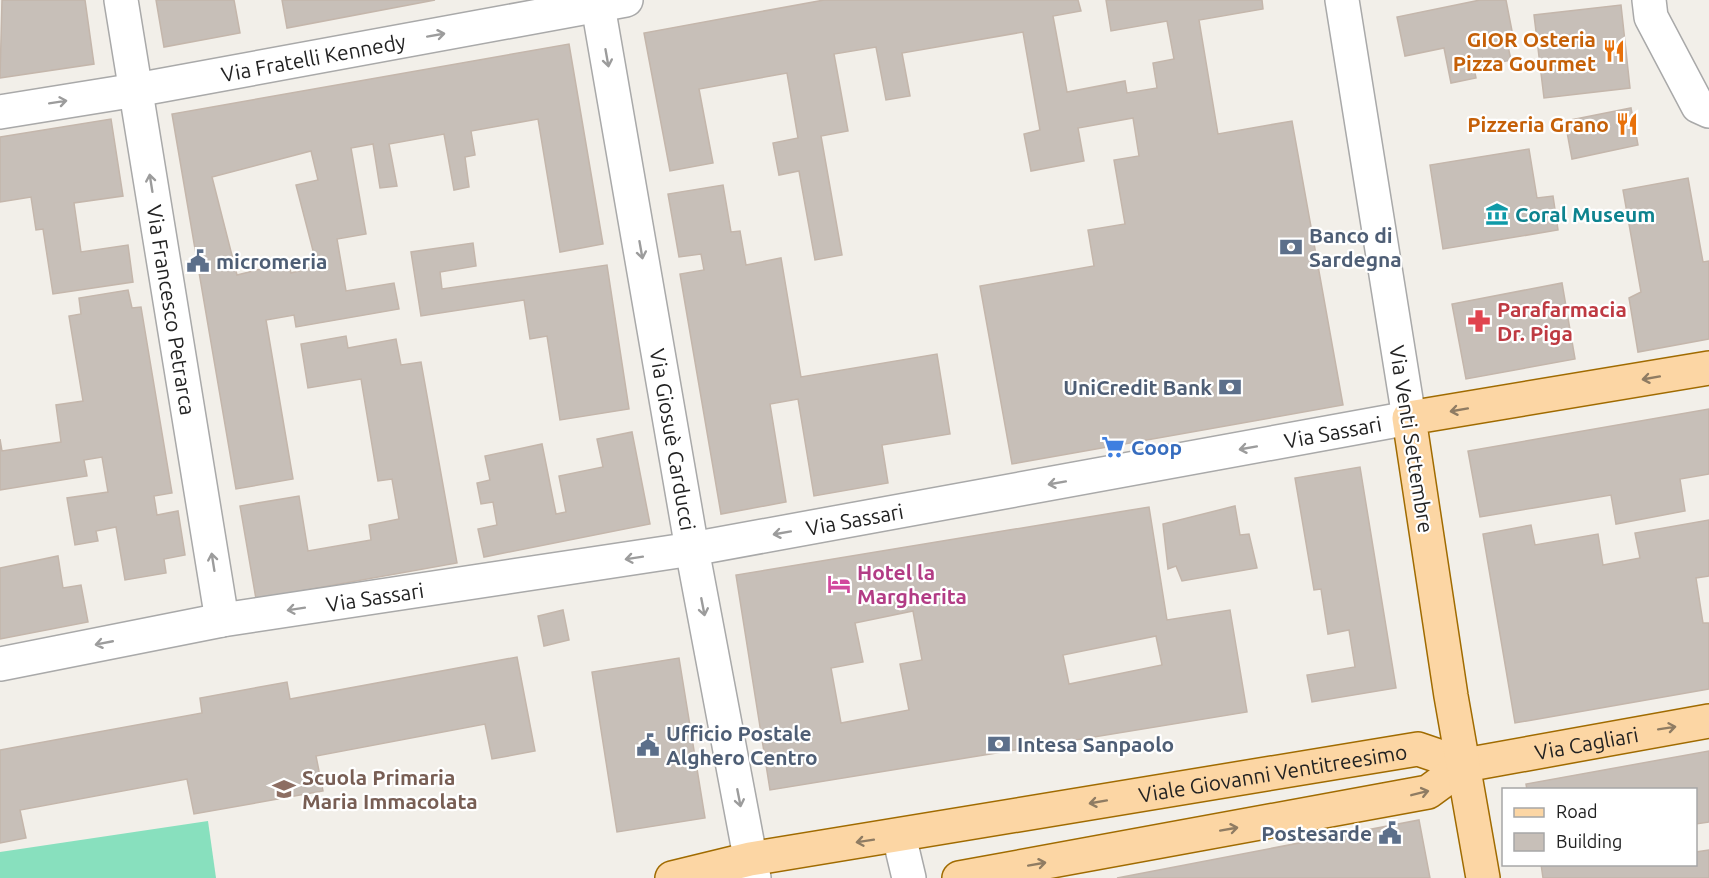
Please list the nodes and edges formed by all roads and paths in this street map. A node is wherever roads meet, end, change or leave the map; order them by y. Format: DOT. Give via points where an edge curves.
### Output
graph roads {
  1 [pos="121,0"];
  2 [pos="1342,0"];
  3 [pos="1649,0"];
  4 [pos="607,2"];
  5 [pos="136,90"];
  6 [pos="1709,111"];
  7 [pos="0,112"];
  8 [pos="1709,368"];
  9 [pos="1409,418"];
  10 [pos="692,549"];
  11 [pos="222,620"];
  12 [pos="0,664"];
  13 [pos="1709,722"];
  14 [pos="1465,765"];
  15 [pos="899,836"];
  16 [pos="752,869"];
  17 [pos="672,878"];
  18 [pos="909,878"];
  19 [pos="959,878"];
  20 [pos="1483,878"];
  1 -- 5 [label="street, Via Francesco Petrarca"];
  2 -- 9 [label="street, Via Venti Settembre"];
  3 -- 6 [label="street" via="1651,17 1698,106"];
  5 -- 4 [label="street, Via Fratelli Kennedy, one-way"];
  4 -- 10 [label="street, Via Giosuè Carducci, one-way"];
  7 -- 5 [label="street, Via Fratelli Kennedy, one-way"];
  11 -- 5 [label="street, Via Francesco Petrarca, one-way"];
  8 -- 9 [label="main road, Via Sassari, one-way"];
  9 -- 10 [label="street, Via Sassari, one-way"];
  9 -- 14 [label="main road, Via Venti Settembre"];
  10 -- 11 [label="street, Via Sassari, one-way"];
  10 -- 16 [label="street, Via Giosuè Carducci, one-way"];
  11 -- 12 [label="street, Via Sassari, one-way"];
  14 -- 13 [label="main road, Via Cagliari, one-way"];
  14 -- 15 [label="main road, Viale Giovanni Ventitreesimo, one-way" via="1418,749"];
  19 -- 14 [label="main road, one-way" via="1428,792"];
  14 -- 20 [label="main road, Via Venti Settembre"];
  15 -- 16 [label="main road, Viale Giovanni Ventitreesimo, one-way"];
  15 -- 18 [label="street"];
  16 -- 17 [label="main road, Viale Giovanni Ventitreesimo"];
}
